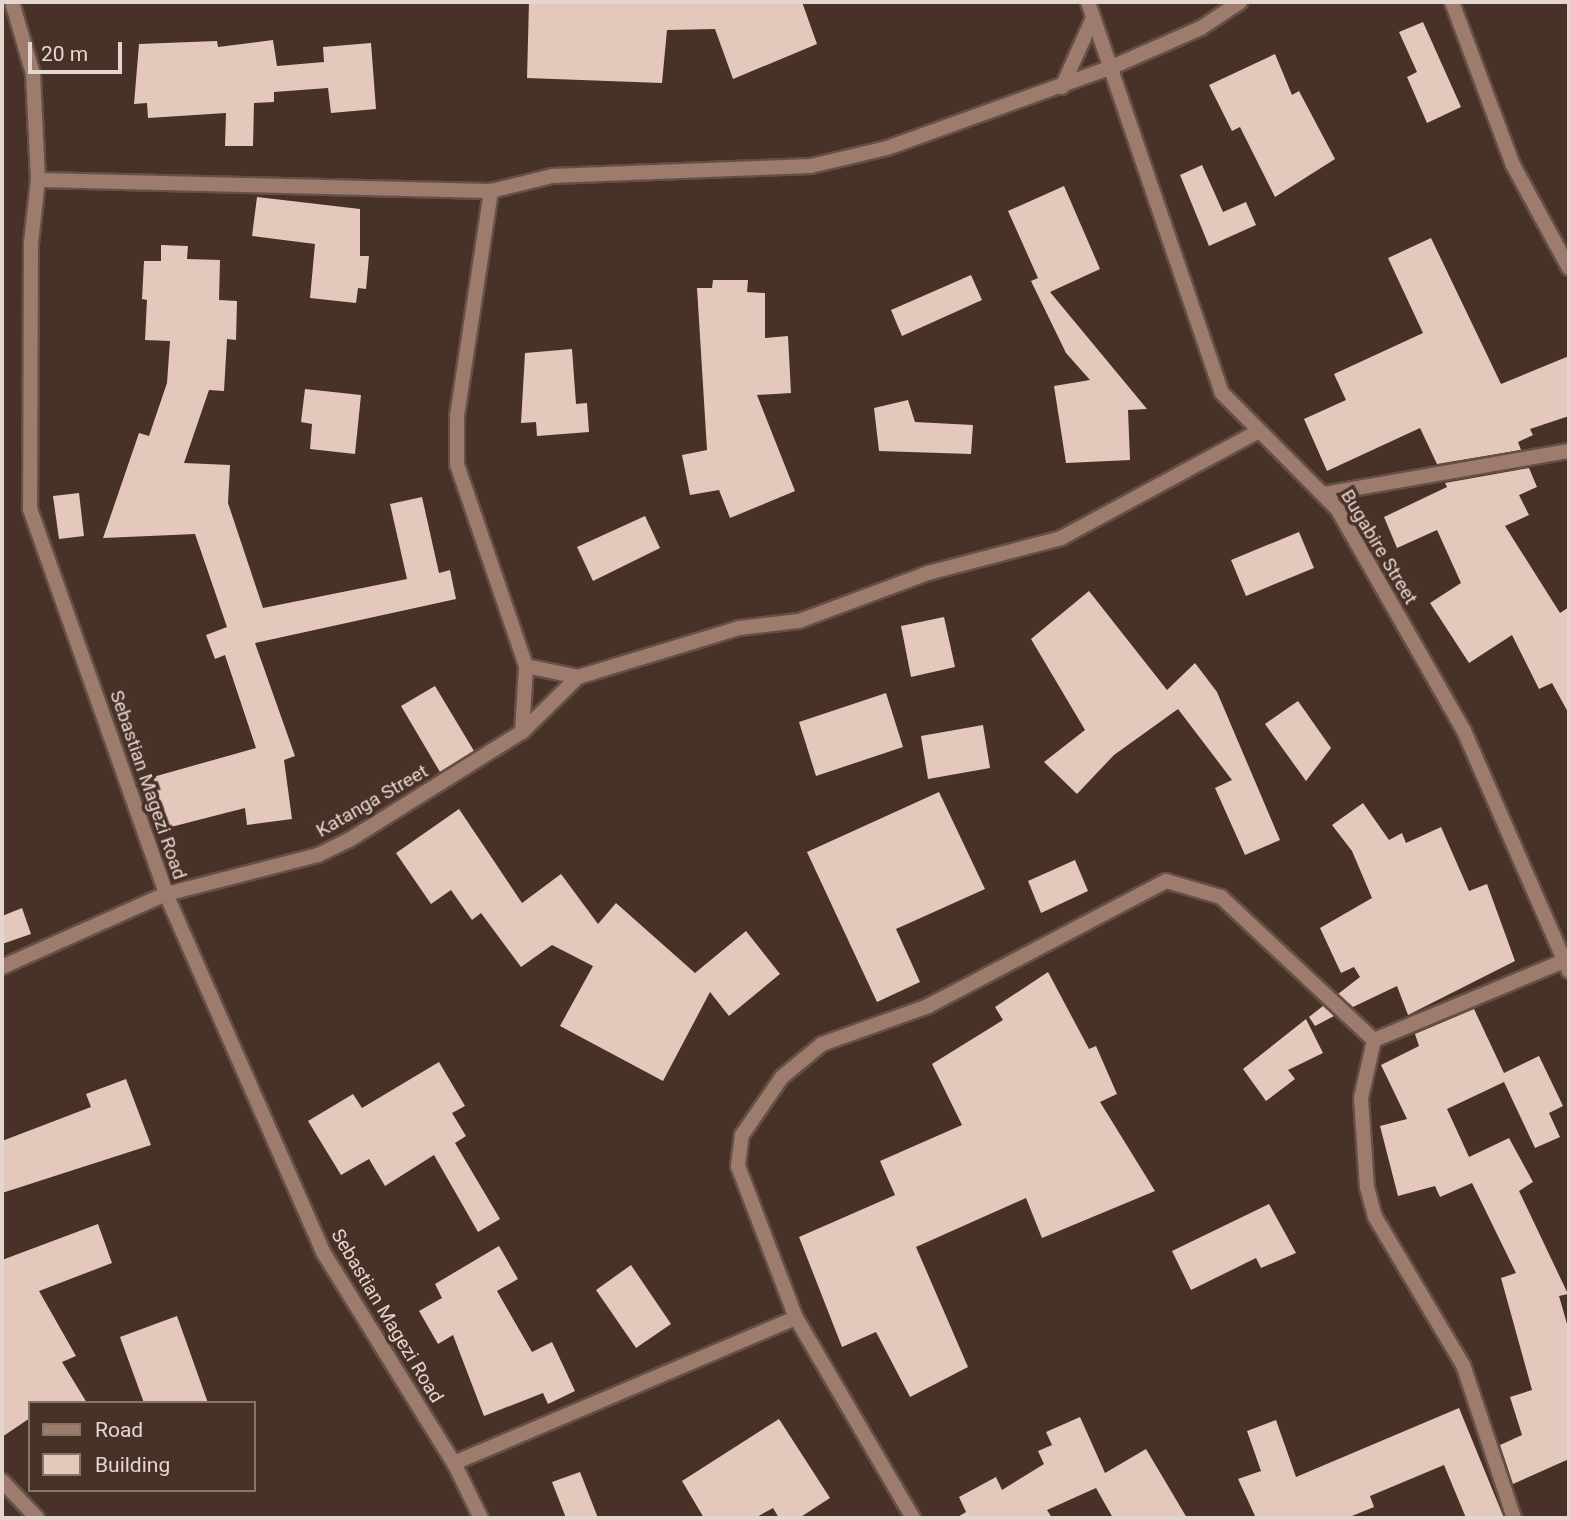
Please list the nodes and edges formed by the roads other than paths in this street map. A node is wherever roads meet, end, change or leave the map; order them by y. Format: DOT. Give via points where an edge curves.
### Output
graph roads {
  1 [pos="12,2"];
  2 [pos="1088,2"];
  3 [pos="1240,2"];
  4 [pos="1452,2"];
  5 [pos="1093,18"];
  6 [pos="1112,67"];
  7 [pos="1062,87"];
  8 [pos="38,180"];
  9 [pos="491,191"];
  10 [pos="1569,268"];
  11 [pos="1255,433"];
  12 [pos="1569,451"];
  13 [pos="1324,494"];
  14 [pos="526,666"];
  15 [pos="578,677"];
  16 [pos="522,732"];
  17 [pos="166,894"];
  18 [pos="1568,964"];
  19 [pos="2,967"];
  20 [pos="1374,1040"];
  21 [pos="796,1318"];
  22 [pos="454,1463"];
  23 [pos="2,1482"];
  24 [pos="37,1518"];
  25 [pos="481,1518"];
  26 [pos="913,1518"];
  27 [pos="1514,1518"];
  1 -- 8 [label="street, Sebastian Magezi Road" via="33,74"];
  2 -- 5 [label="street, Bugabire Street"];
  3 -- 6 [label="street" via="1201,28"];
  4 -- 10 [label="street" via="1513,165"];
  5 -- 6 [label="street, Bugabire Street"];
  5 -- 7 [label="street"];
  6 -- 7 [label="street"];
  6 -- 11 [label="street, Bugabire Street" via="1222,393"];
  7 -- 9 [label="street" via="887,148 811,166 552,176"];
  8 -- 9 [label="street"];
  8 -- 17 [label="street, Sebastian Magezi Road" via="31,243 30,509"];
  9 -- 14 [label="street" via="457,416 457,464"];
  11 -- 13 [label="street, Bugabire Street"];
  11 -- 15 [label="street, Katanga Street" via="1061,538 928,573 800,621 739,628"];
  12 -- 13 [label="street"];
  13 -- 18 [label="street, Bugabire Street" via="1464,731"];
  14 -- 15 [label="street"];
  14 -- 16 [label="street"];
  15 -- 16 [label="street, Katanga Street"];
  16 -- 17 [label="street, Katanga Street" via="318,855"];
  17 -- 19 [label="street, Katanga Street"];
  17 -- 22 [label="street, Sebastian Magezi Road" via="323,1252"];
  18 -- 20 [label="street"];
  20 -- 21 [label="street" via="1221,897 1166,881 1138,891 928,1006 822,1044 756,1108 742,1135 738,1166"];
  20 -- 27 [label="street" via="1360,1098 1373,1207 1463,1365"];
  21 -- 22 [label="street"];
  21 -- 26 [label="street"];
  22 -- 25 [label="street, Sebastian Magezi Road"];
  23 -- 24 [label="street"];
}
